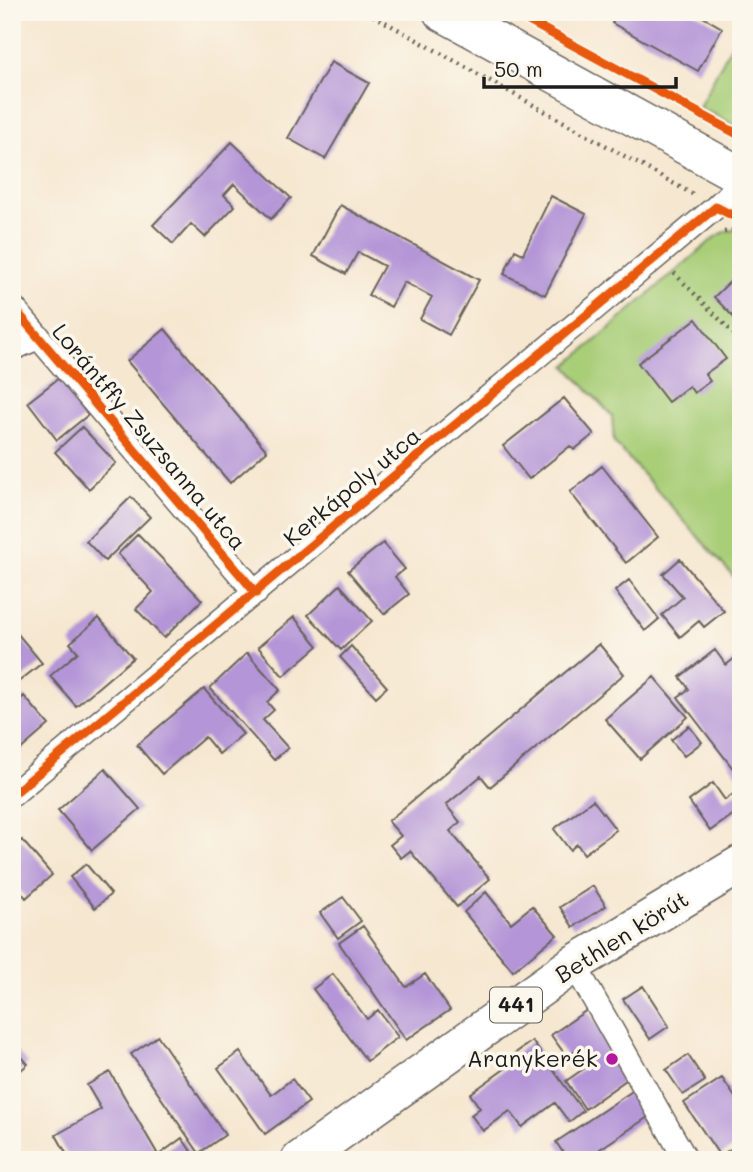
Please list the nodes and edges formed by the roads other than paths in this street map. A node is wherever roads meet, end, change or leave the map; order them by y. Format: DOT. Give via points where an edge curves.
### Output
graph roads {
  1 [pos="442,12"];
  2 [pos="741,176"];
  3 [pos="741,183"];
  4 [pos="12,306"];
  5 [pos="39,337"];
  6 [pos="12,349"];
  7 [pos="256,593"];
  8 [pos="12,795"];
  9 [pos="741,864"];
  10 [pos="573,964"];
  11 [pos="300,1160"];
  12 [pos="686,1160"];
  1 -- 2 [label="main road"];
  3 -- 7 [label="street, Kerkápoly utca"];
  4 -- 5 [label="street, Lorántffy Zsuzsanna utca"];
  5 -- 6 [label="street"];
  5 -- 7 [label="street, Lorántffy Zsuzsanna utca"];
  7 -- 8 [label="street, Kerkápoly utca"];
  9 -- 10 [label="main road, Bethlen körút / 441"];
  10 -- 11 [label="main road, Bethlen körút / 441"];
  10 -- 12 [label="street"];
}
